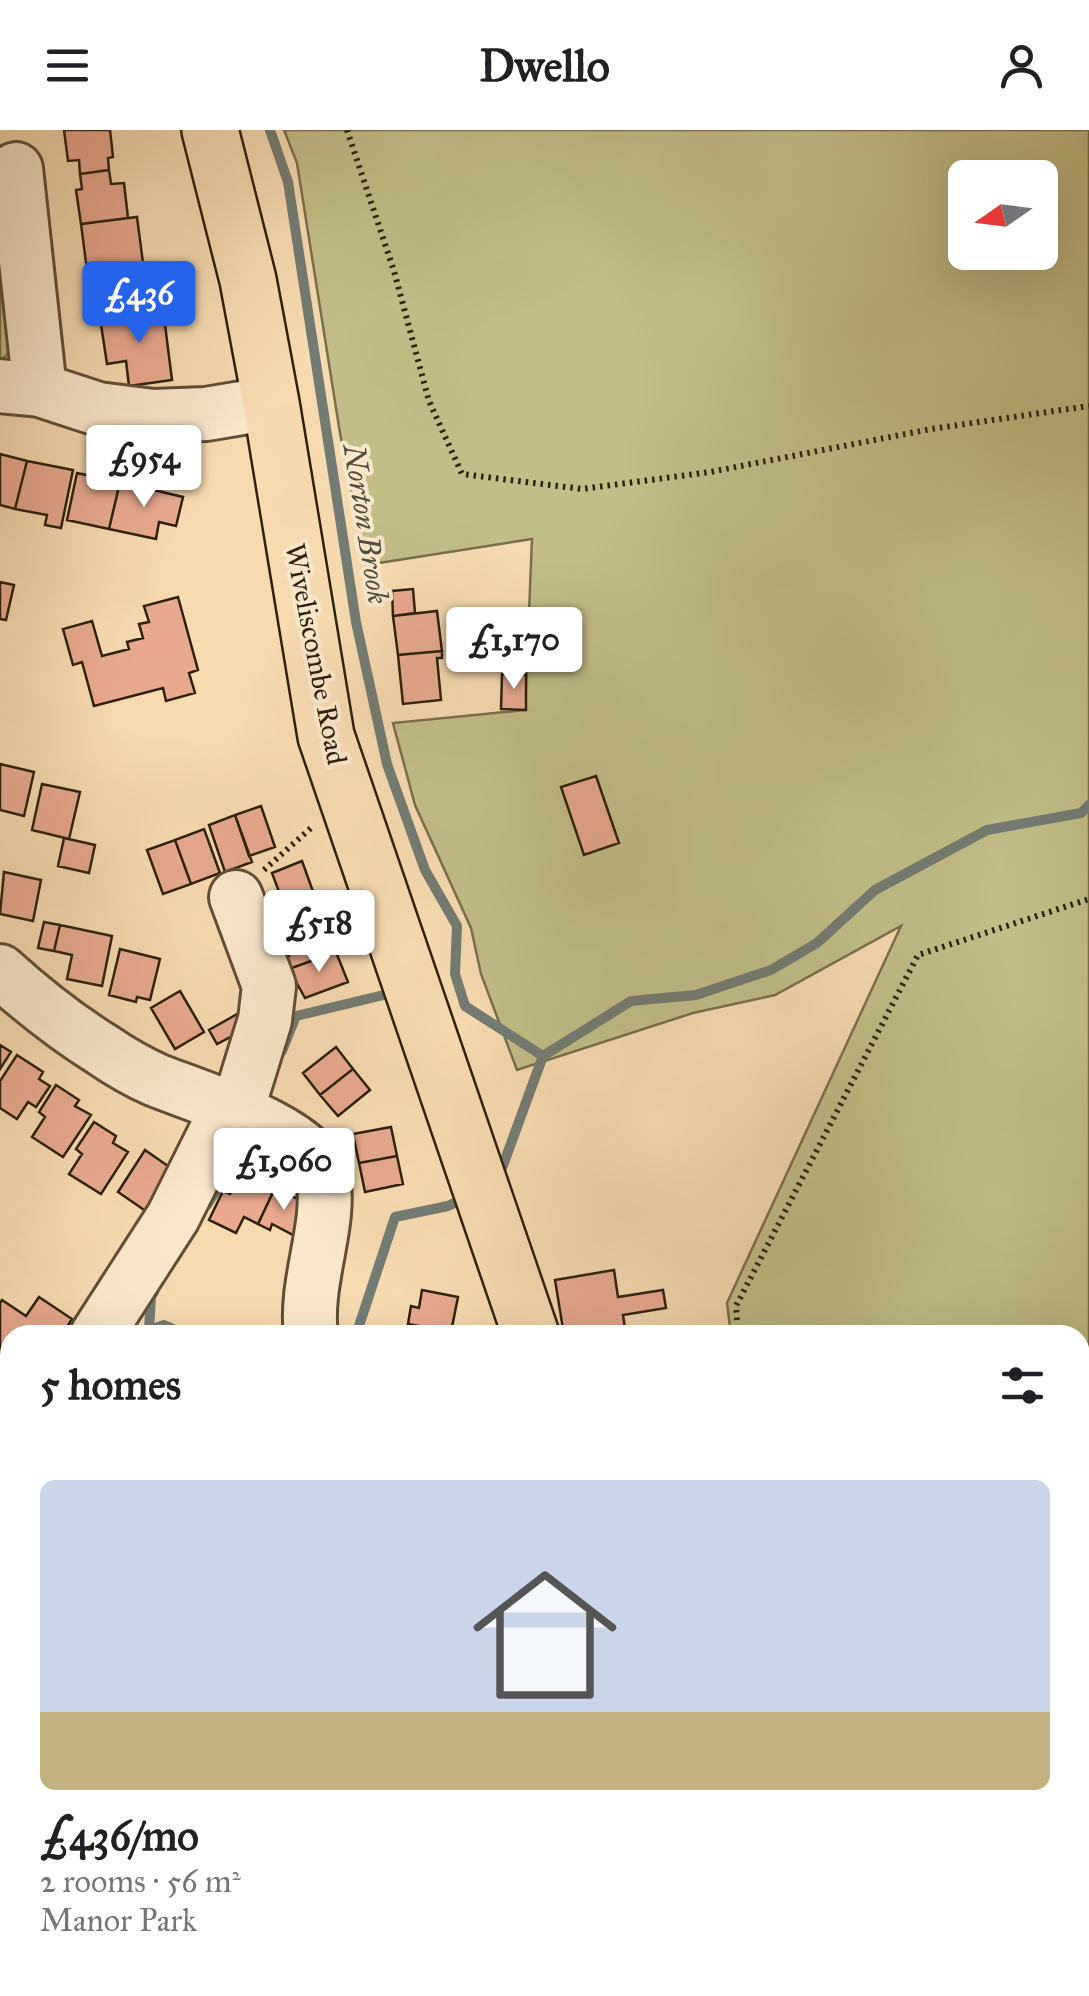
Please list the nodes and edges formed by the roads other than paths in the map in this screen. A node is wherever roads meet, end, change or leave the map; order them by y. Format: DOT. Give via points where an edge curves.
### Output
graph roads {
  1 [pos="210,130"];
  2 [pos="16,168"];
  3 [pos="11,228"];
  4 [pos="20,388"];
  5 [pos="272,402"];
  6 [pos="237,932"];
  7 [pos="0,971"];
  8 [pos="233,1109"];
  9 [pos="104,1325"];
  10 [pos="310,1325"];
  11 [pos="526,1325"];
  1 -- 5 [label="main road, Wiveliscombe Road"];
  2 -- 3 [label="street"];
  3 -- 4 [label="street"];
  4 -- 5 [label="street" via="152,416"];
  5 -- 11 [label="main road, Wiveliscombe Road" via="326,736"];
  6 -- 8 [label="street" via="269,986 265,1020"];
  7 -- 8 [label="street" via="102,1050 148,1099"];
  8 -- 9 [label="street"];
  8 -- 10 [label="street" via="283,1134 323,1172"];
}
